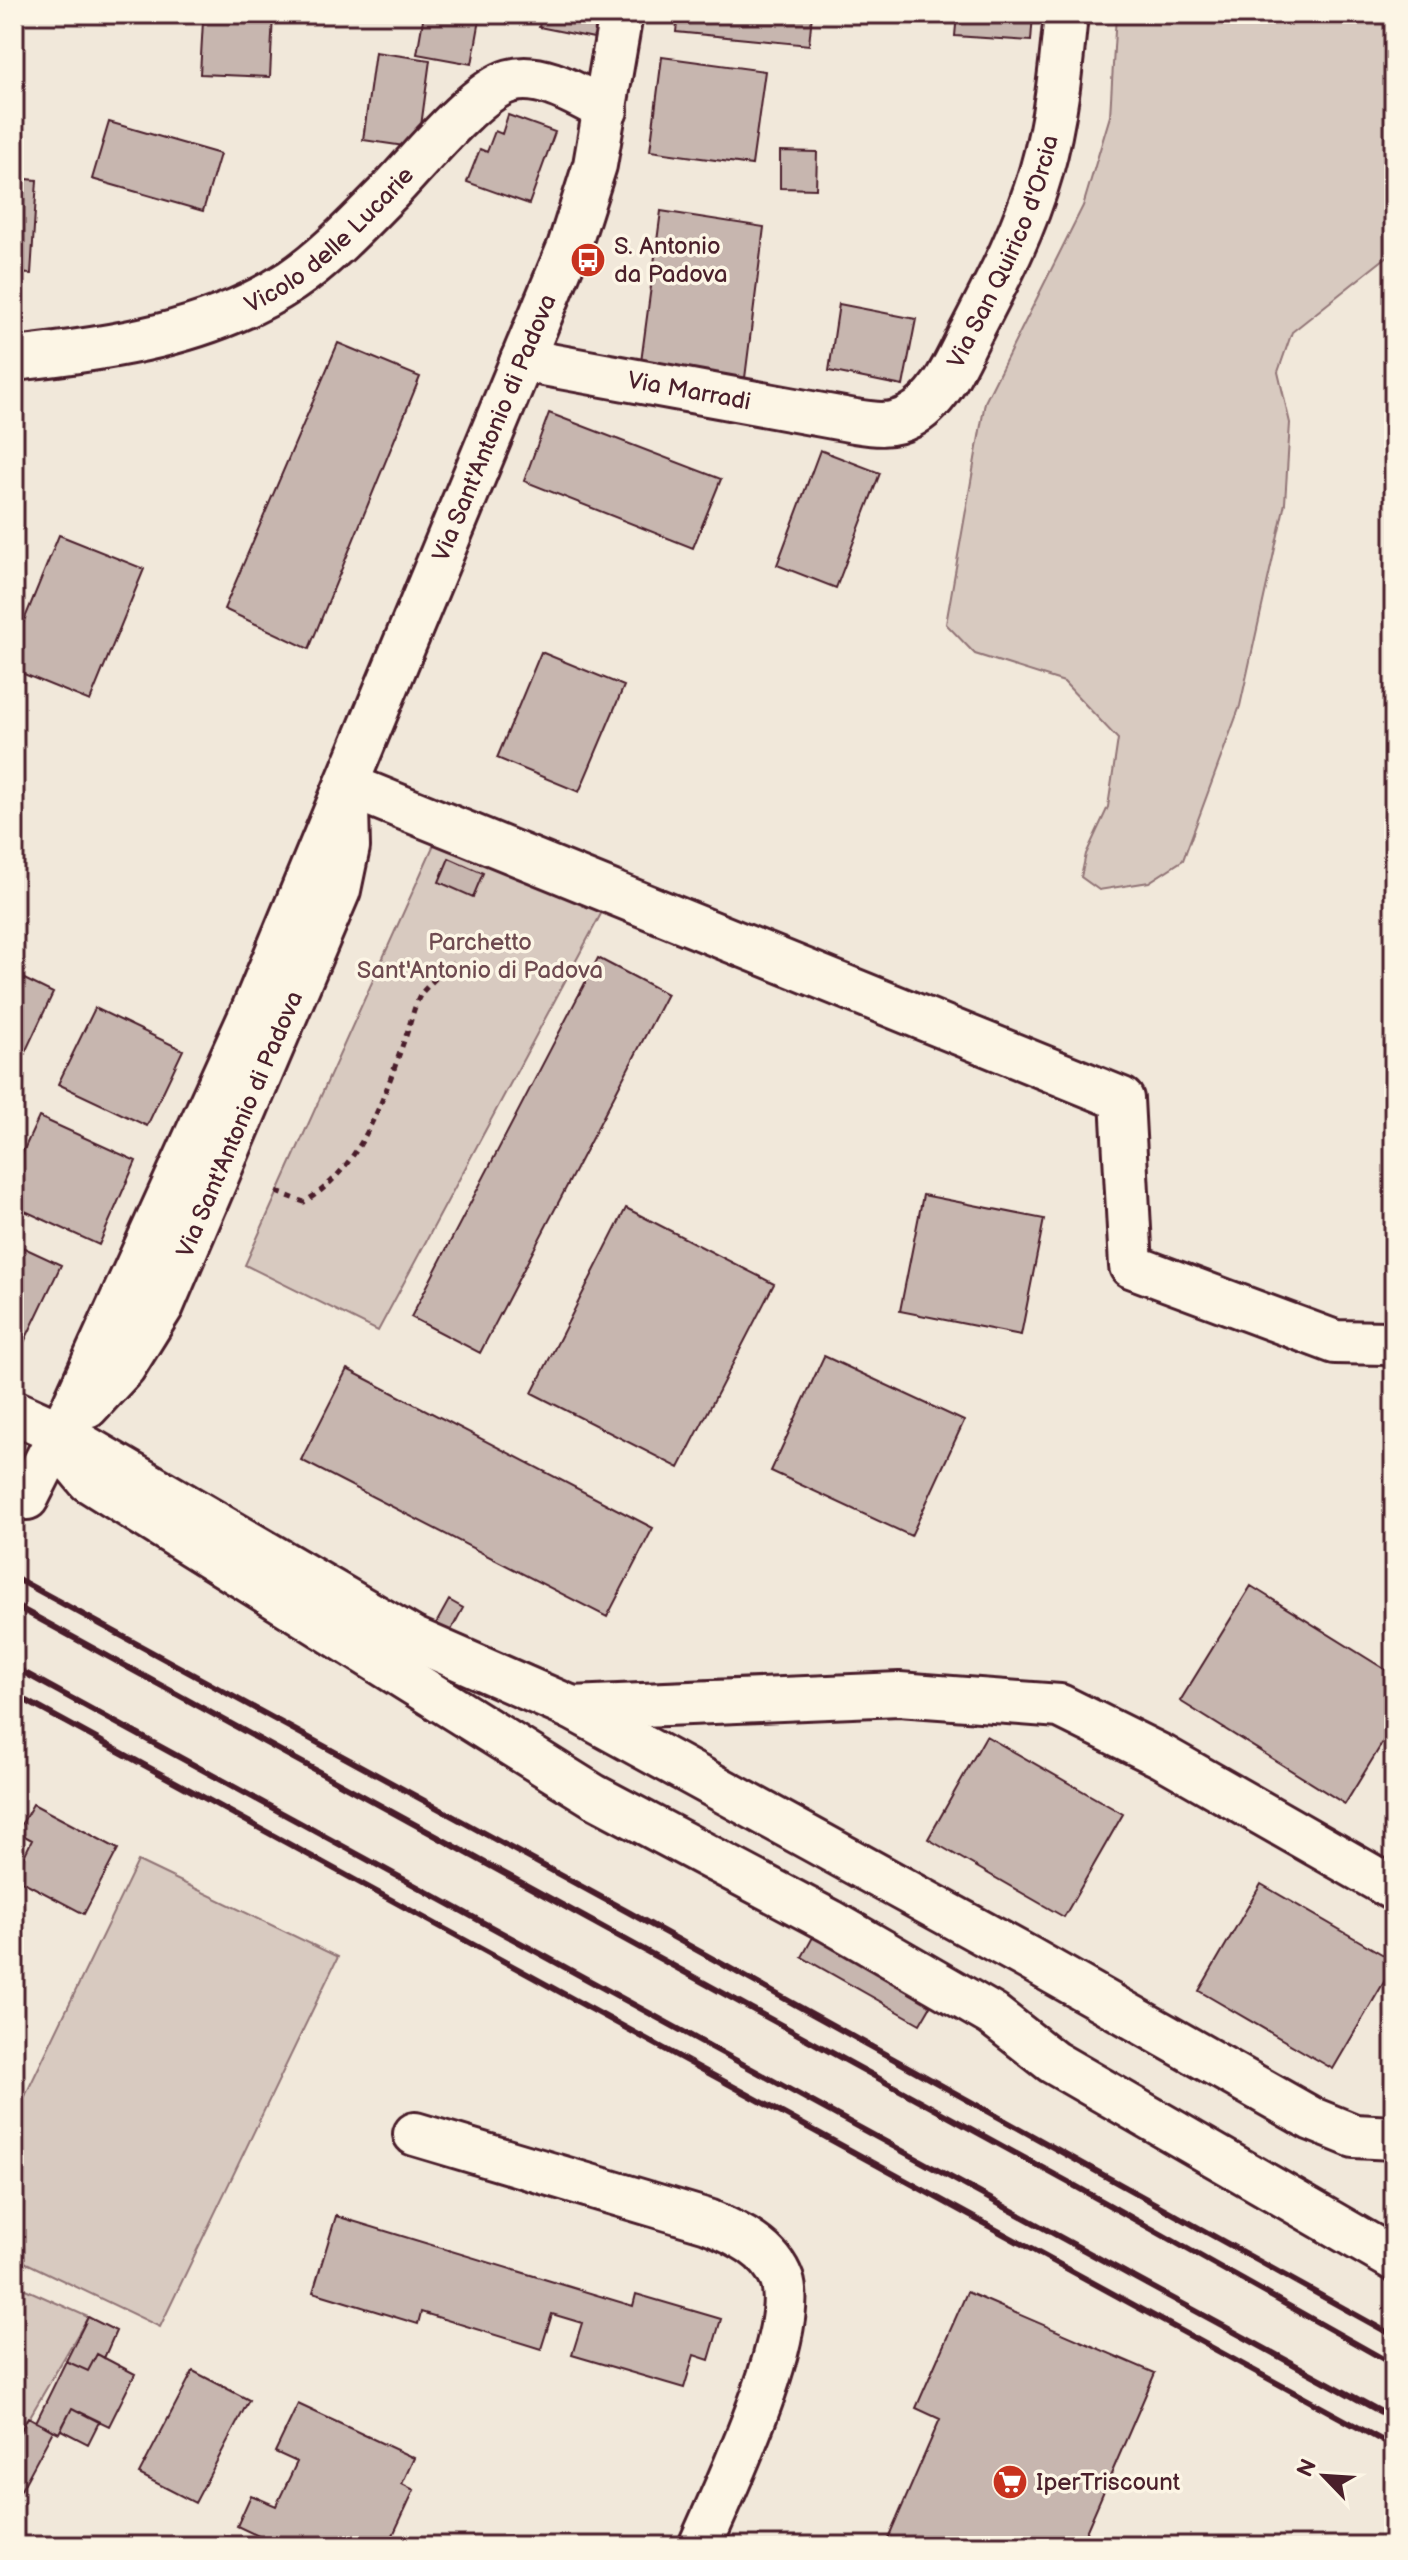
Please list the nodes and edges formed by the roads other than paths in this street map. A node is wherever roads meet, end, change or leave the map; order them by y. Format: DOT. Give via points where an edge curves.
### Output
graph roads {
  1 [pos="621,14"];
  2 [pos="1066,14"];
  3 [pos="606,110"];
  4 [pos="14,359"];
  5 [pos="522,360"];
  6 [pos="855,421"];
  7 [pos="347,785"];
  8 [pos="1394,1346"];
  9 [pos="14,1412"];
  10 [pos="61,1433"];
  11 [pos="27,1498"];
  12 [pos="572,1708"];
  13 [pos="1394,1889"];
  14 [pos="415,2134"];
  15 [pos="1394,2138"];
  16 [pos="1394,2259"];
  17 [pos="700,2546"];
  1 -- 3 [label="street, Via Sant'Antonio di Padova"];
  2 -- 6 [label="street, Via San Quirico d'Orcia" via="1044,163 988,301 948,377 927,404 889,424"];
  3 -- 4 [label="street, Vicolo delle Lucarie" via="541,81 506,82 468,110 314,264 275,291 151,337"];
  3 -- 5 [label="street, Via Sant'Antonio di Padova" via="579,219"];
  5 -- 6 [label="street, Via Marradi"];
  5 -- 7 [label="street, Via Sant'Antonio di Padova"];
  7 -- 8 [label="street" via="1122,1099 1131,1266 1335,1342"];
  7 -- 10 [label="street, Via Sant'Antonio di Padova" via="234,1056"];
  9 -- 10 [label="street"];
  10 -- 11 [label="street, Via Sant'Antonio di Padova"];
  10 -- 12 [label="street" via="412,1638"];
  10 -- 16 [label="street" via="69,1457 89,1481 594,1796 844,1928 993,2015 1053,2062"];
  12 -- 13 [label="street" via="899,1694 1060,1706 1163,1757"];
  12 -- 15 [label="street" via="1312,2119 1354,2136"];
  14 -- 17 [label="street" via="708,2221 745,2239 774,2264 784,2301 776,2352"];
}
